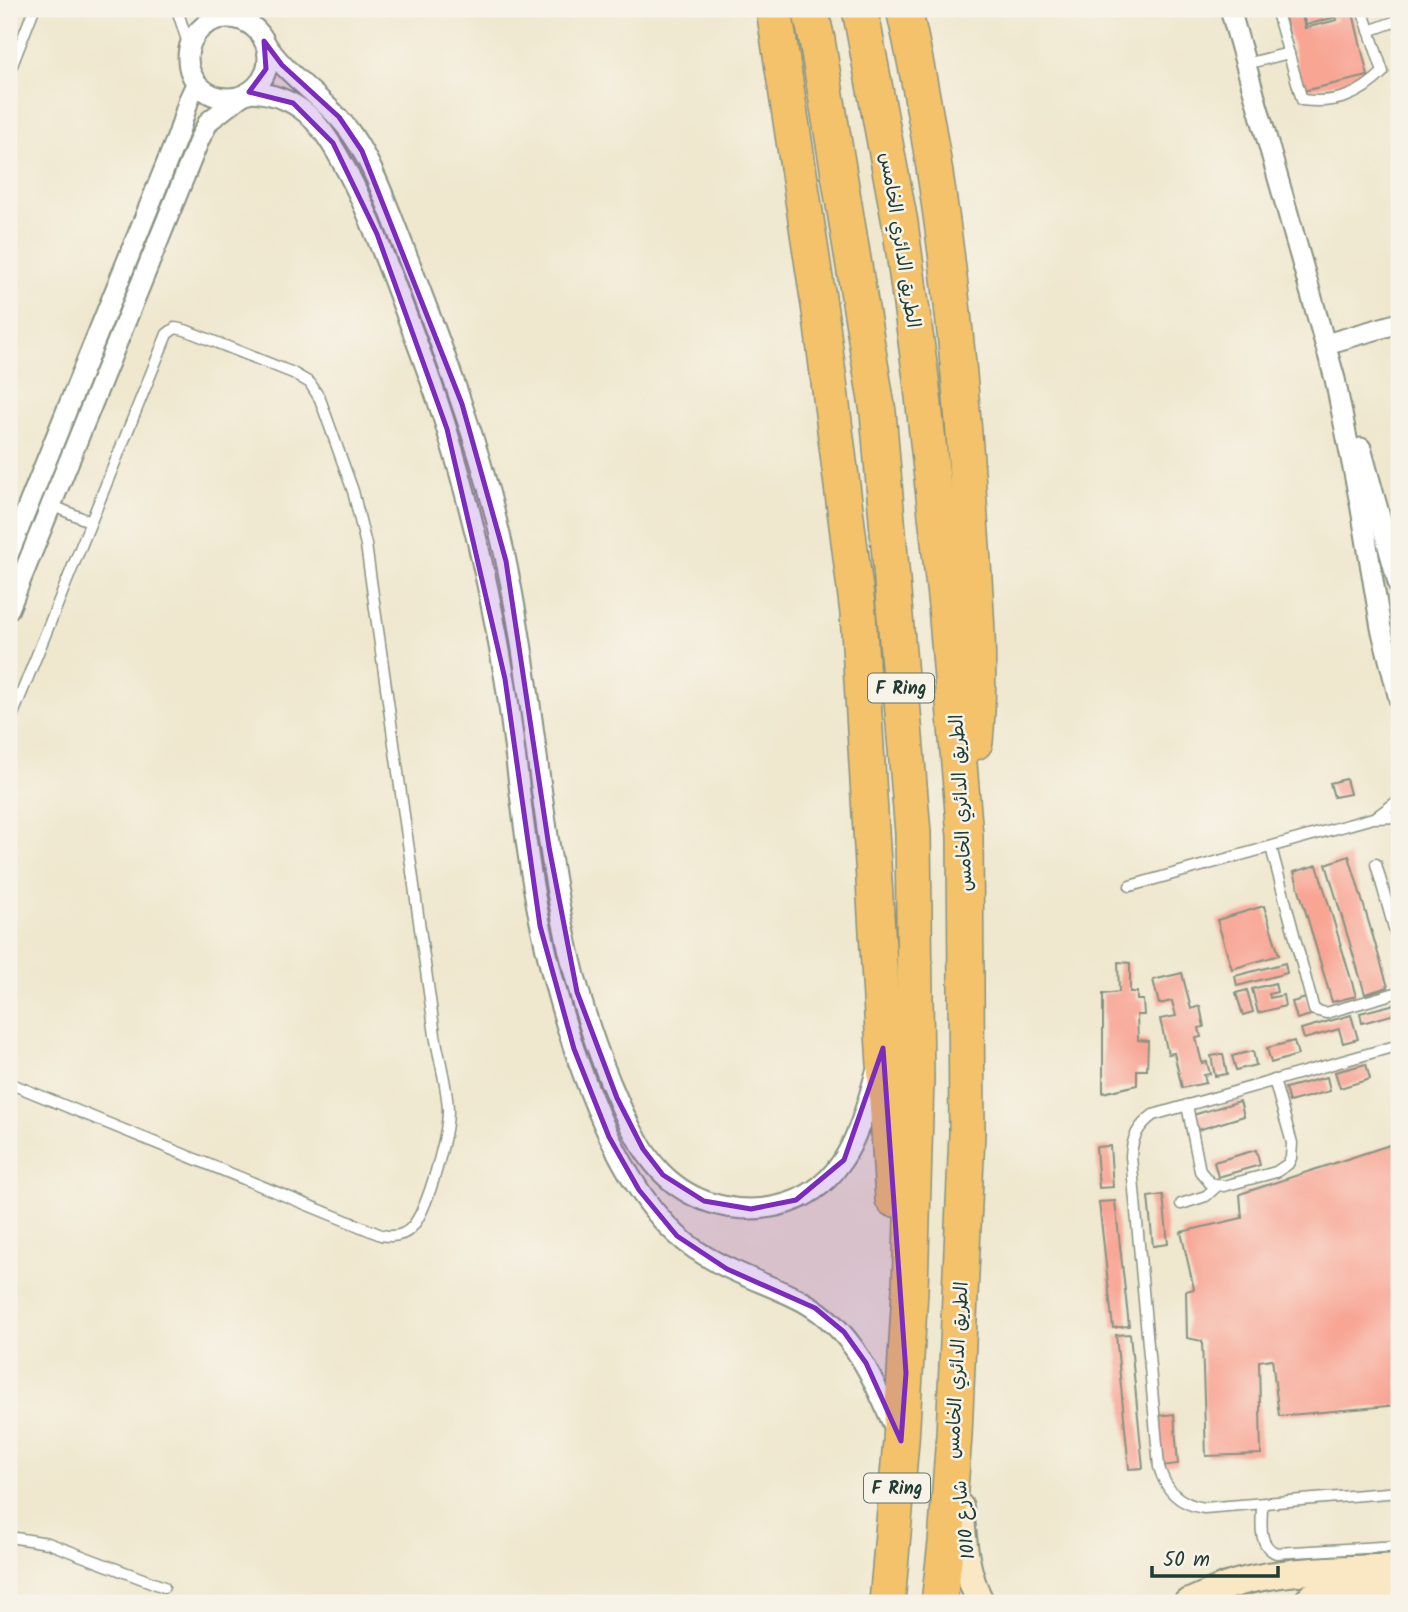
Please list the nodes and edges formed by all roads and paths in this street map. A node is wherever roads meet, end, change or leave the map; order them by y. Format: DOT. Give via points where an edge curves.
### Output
graph roads {
  1 [pos="34,9"];
  2 [pos="177,9"];
  3 [pos="760,9"];
  4 [pos="774,9"];
  5 [pos="810,9"];
  6 [pos="860,9"];
  7 [pos="904,9"];
  8 [pos="1230,9"];
  9 [pos="1276,9"];
  10 [pos="1362,9"];
  11 [pos="246,15"];
  12 [pos="1399,20"];
  13 [pos="1369,31"];
  14 [pos="264,41"];
  15 [pos="189,47"];
  16 [pos="1289,53"];
  17 [pos="1246,64"];
  18 [pos="9,73"];
  19 [pos="196,84"];
  20 [pos="245,94"];
  21 [pos="792,133"];
  22 [pos="1399,323"];
  23 [pos="1326,344"];
  24 [pos="1335,379"];
  25 [pos="17,512"];
  26 [pos="48,514"];
  27 [pos="90,522"];
  28 [pos="11,541"];
  29 [pos="35,545"];
  30 [pos="1399,586"];
  31 [pos="9,609"];
  32 [pos="1399,699"];
  33 [pos="9,723"];
  34 [pos="1399,800"];
  35 [pos="1399,817"];
  36 [pos="1373,818"];
  37 [pos="965,836"];
  38 [pos="1270,847"];
  39 [pos="1376,864"];
  40 [pos="1130,886"];
  41 [pos="1399,946"];
  42 [pos="1399,992"];
  43 [pos="1399,1045"];
  44 [pos="883,1048"];
  45 [pos="1274,1080"];
  46 [pos="9,1083"];
  47 [pos="617,1098"];
  48 [pos="1187,1105"];
  49 [pos="597,1108"];
  50 [pos="1217,1186"];
  51 [pos="1181,1204"];
  52 [pos="905,1373"];
  53 [pos="954,1435"];
  54 [pos="901,1441"];
  55 [pos="1399,1492"];
  56 [pos="1262,1505"];
  57 [pos="9,1537"];
  58 [pos="1398,1566"];
  59 [pos="164,1587"];
  60 [pos="887,1603"];
  61 [pos="939,1603"];
  62 [pos="981,1603"];
  63 [pos="1187,1603"];
  64 [pos="1306,1603"];
  1 -- 18 [label="lane"];
  2 -- 15 [label="lane"];
  3 -- 21 [label="highway"];
  4 -- 21 [label="highway"];
  5 -- 52 [label="highway, F Ring" via="878,412 913,833 916,1080"];
  6 -- 37 [label="highway, الطريق الدائري الخامس / F Ring" via="901,223 921,378"];
  7 -- 37 [label="highway" via="942,216 961,374 979,671"];
  8 -- 17 [label="street"];
  9 -- 16 [label="lane"];
  10 -- 13 [label="lane"];
  11 -- 14 [label="street"];
  11 -- 15 [label="street" via="215,19 196,32"];
  12 -- 13 [label="lane"];
  13 -- 16 [label="lane" via="1383,72 1370,85 1338,100 1302,100"];
  14 -- 20 [label="street" via="268,60 263,79"];
  14 -- 47 [label="street" via="282,65 339,117 362,150 462,404 511,587 564,937 577,992"];
  15 -- 19 [label="street" via="188,66"];
  16 -- 17 [label="lane"];
  17 -- 23 [label="street"];
  19 -- 20 [label="street" via="212,96 231,99"];
  19 -- 25 [label="street"];
  20 -- 26 [label="street" via="209,121 200,138"];
  20 -- 49 [label="street" via="272,94 293,103 333,143 377,234 421,352 470,508 487,588 541,926 571,1037"];
  21 -- 44 [label="highway" via="858,613"];
  22 -- 23 [label="street"];
  23 -- 24 [label="street"];
  24 -- 30 [label="street" via="1350,409"];
  24 -- 32 [label="street" via="1381,628"];
  25 -- 26 [label="street"];
  25 -- 28 [label="street"];
  26 -- 27 [label="lane"];
  26 -- 29 [label="street"];
  27 -- 33 [label="lane"];
  27 -- 46 [label="lane" via="158,356 175,328 293,373 316,390 353,491 366,545 448,1108 447,1132 416,1222 405,1233 389,1237"];
  28 -- 29 [label="street"];
  29 -- 31 [label="street"];
  34 -- 36 [label="lane"];
  35 -- 36 [label="lane"];
  36 -- 38 [label="lane"];
  37 -- 53 [label="highway, الطريق الدائري الخامس / F Ring" via="967,1134"];
  38 -- 40 [label="lane"];
  38 -- 42 [label="lane" via="1314,1010 1326,1013"];
  39 -- 41 [label="lane"];
  43 -- 45 [label="lane"];
  44 -- 47 [label="street" via="860,1127 845,1160 808,1194 783,1205 735,1209 689,1194 663,1175 648,1156"];
  44 -- 52 [label="highway"];
  45 -- 48 [label="lane"];
  45 -- 50 [label="lane" via="1292,1158 1276,1172"];
  47 -- 49 [label="street"];
  48 -- 50 [label="lane" via="1200,1171"];
  48 -- 56 [label="lane" via="1145,1121 1132,1147 1159,1467 1169,1490 1191,1506"];
  49 -- 54 [label="street" via="639,1190 677,1236 727,1269 815,1308 844,1332 866,1363"];
  50 -- 51 [label="lane" via="1206,1196"];
  52 -- 54 [label="highway, F Ring"];
  53 -- 61 [label="highway, الطريق الدائري الخامس / F Ring"];
  53 -- 62 [label="street, شارع 1010" via="965,1554"];
  54 -- 60 [label="highway, F Ring"];
  55 -- 56 [label="lane"];
  56 -- 58 [label="lane" via="1262,1539 1269,1550"];
  57 -- 59 [label="lane" via="48,1543"];
  58 -- 63 [label="street" via="1262,1578"];
  58 -- 64 [label="street" via="1322,1592"];
}
